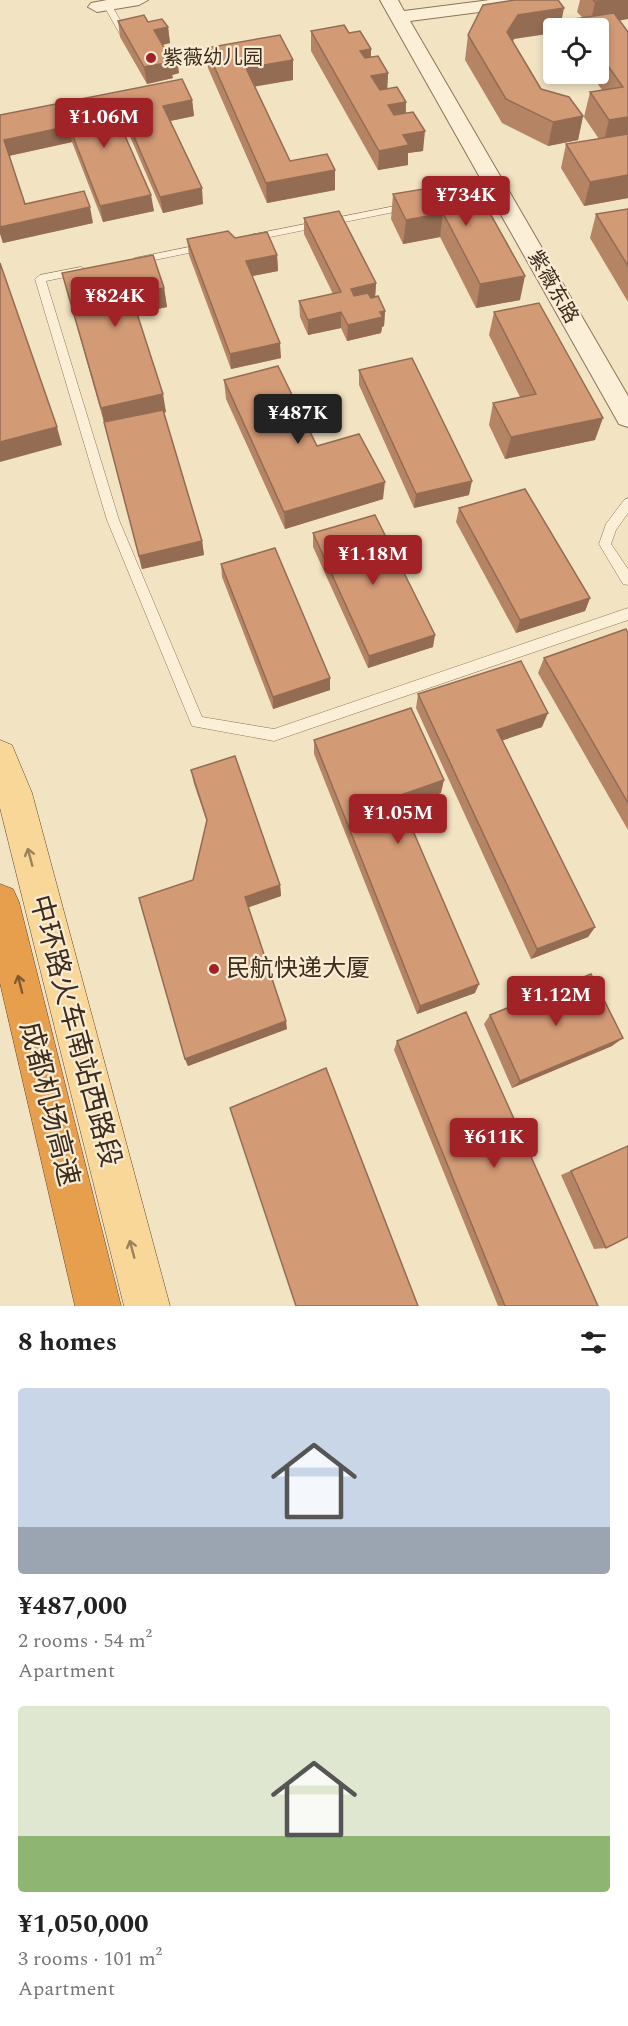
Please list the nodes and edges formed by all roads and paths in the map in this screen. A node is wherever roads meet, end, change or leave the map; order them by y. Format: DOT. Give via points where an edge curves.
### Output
graph roads {
  1 [pos="139,0"];
  2 [pos="532,0"];
  3 [pos="102,7"];
  4 [pos="394,9"];
  5 [pos="124,34"];
  6 [pos="428,203"];
  7 [pos="241,240"];
  8 [pos="218,244"];
  9 [pos="118,264"];
  10 [pos="96,268"];
  11 [pos="628,418"];
  12 [pos="628,502"];
  13 [pos="628,580"];
  14 [pos="628,614"];
  15 [pos="0,756"];
  16 [pos="0,902"];
  17 [pos="98,1306"];
  18 [pos="147,1306"];
  1 -- 3 [label="street"];
  2 -- 4 [label="street"];
  3 -- 5 [label="lane"];
  4 -- 11 [label="street, 紫薇东路"];
  6 -- 7 [label="lane"];
  8 -- 9 [label="lane"];
  10 -- 14 [label="lane" via="40,279 113,520 197,722 274,735"];
  12 -- 13 [label="lane" via="604,544"];
  18 -- 15 [label="main road, 中环路火车南站西路段, one-way" via="14,793"];
  17 -- 16 [label="highway, 成都机场高速, one-way"];
}
